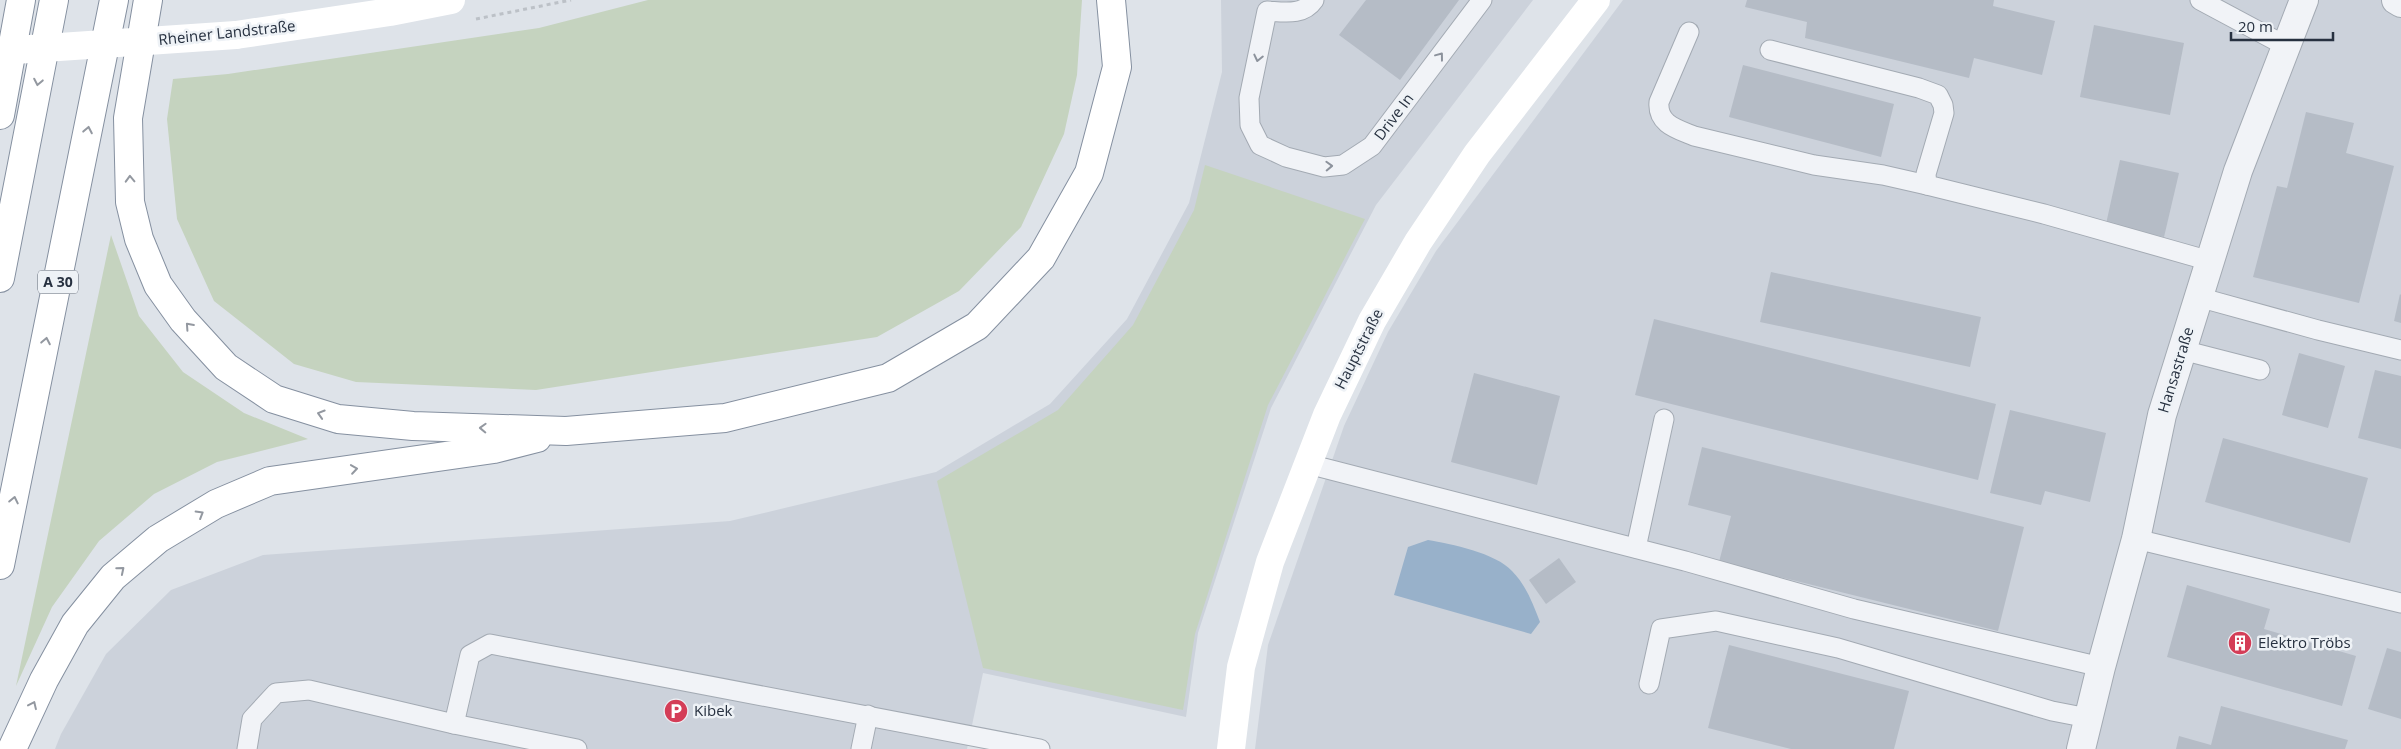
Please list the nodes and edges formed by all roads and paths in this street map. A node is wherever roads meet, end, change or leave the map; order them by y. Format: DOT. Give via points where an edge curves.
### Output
graph roads {
  1 [pos="20,0"];
  2 [pos="54,0"];
  3 [pos="114,0"];
  4 [pos="148,0"];
  5 [pos="451,0"];
  6 [pos="1104,0"];
  7 [pos="1111,0"];
  8 [pos="1314,0"];
  9 [pos="1482,0"];
  10 [pos="1596,0"];
  11 [pos="2200,0"];
  12 [pos="2304,0"];
  13 [pos="2396,0"];
  14 [pos="2401,4"];
  15 [pos="1689,32"];
  16 [pos="2286,46"];
  17 [pos="1770,50"];
  18 [pos="0,51"];
  19 [pos="1117,67"];
  20 [pos="0,115"];
  21 [pos="1927,185"];
  22 [pos="2210,261"];
  23 [pos="0,278"];
  24 [pos="2198,297"];
  25 [pos="2182,350"];
  26 [pos="2401,350"];
  27 [pos="2260,370"];
  28 [pos="1664,419"];
  29 [pos="566,431"];
  30 [pos="1308,464"];
  31 [pos="2136,539"];
  32 [pos="1636,548"];
  33 [pos="0,564"];
  34 [pos="2401,602"];
  35 [pos="2101,667"];
  36 [pos="1649,684"];
  37 [pos="868,715"];
  38 [pos="2088,718"];
  39 [pos="454,724"];
  40 [pos="12,749"];
  41 [pos="247,749"];
  42 [pos="577,749"];
  43 [pos="861,749"];
  44 [pos="1040,749"];
  45 [pos="1231,749"];
  46 [pos="2081,749"];
  1 -- 20 [label="main road"];
  2 -- 23 [label="main road, one-way"];
  33 -- 3 [label="main road, A 30, one-way"];
  29 -- 4 [label="main road, one-way" via="413,426 338,419 274,399 226,367 158,285 139,239 130,202 128,118"];
  5 -- 18 [label="main road, Rheiner Landstraße, bridge" via="236,35"];
  6 -- 19 [label="main road"];
  7 -- 19 [label="main road"];
  8 -- 9 [label="lane, Drive In, one-way" via="1310,6 1293,13 1267,10 1250,98 1250,125 1260,144 1286,157 1324,168 1343,165 1372,146"];
  10 -- 30 [label="main road, Hauptstraße" via="1477,154 1418,242 1372,321 1327,415"];
  11 -- 16 [label="lane"];
  12 -- 16 [label="street, Hansastraße"];
  13 -- 14 [label="street"];
  15 -- 21 [label="lane" via="1659,102 1658,112 1669,124 1694,136 1814,165"];
  16 -- 22 [label="street, Hansastraße" via="2238,171"];
  17 -- 21 [label="lane" via="1938,95 1944,113 1926,174"];
  19 -- 29 [label="main road" via="1090,173 1041,258 977,326 888,378 725,418"];
  21 -- 22 [label="lane"];
  22 -- 24 [label="street, Hansastraße"];
  24 -- 25 [label="street, Hansastraße"];
  24 -- 26 [label="lane"];
  25 -- 27 [label="lane"];
  25 -- 31 [label="street, Hansastraße" via="2162,415"];
  28 -- 32 [label="lane"];
  40 -- 29 [label="main road, one-way" via="75,624 113,577 158,539 216,504 270,481 494,450"];
  30 -- 32 [label="lane"];
  30 -- 45 [label="main road, Hauptstraße" via="1270,562 1241,667"];
  31 -- 34 [label="lane"];
  31 -- 35 [label="street, Hansastraße"];
  32 -- 35 [label="lane" via="1854,609"];
  35 -- 38 [label="street, Hansastraße"];
  36 -- 38 [label="lane" via="1661,628 1716,621 1838,648 2052,711"];
  37 -- 39 [label="lane" via="490,644 470,655"];
  37 -- 43 [label="lane"];
  37 -- 44 [label="lane"];
  38 -- 46 [label="street, Hansastraße"];
  39 -- 41 [label="lane" via="309,690 276,693 252,720"];
  39 -- 42 [label="lane"];
}
